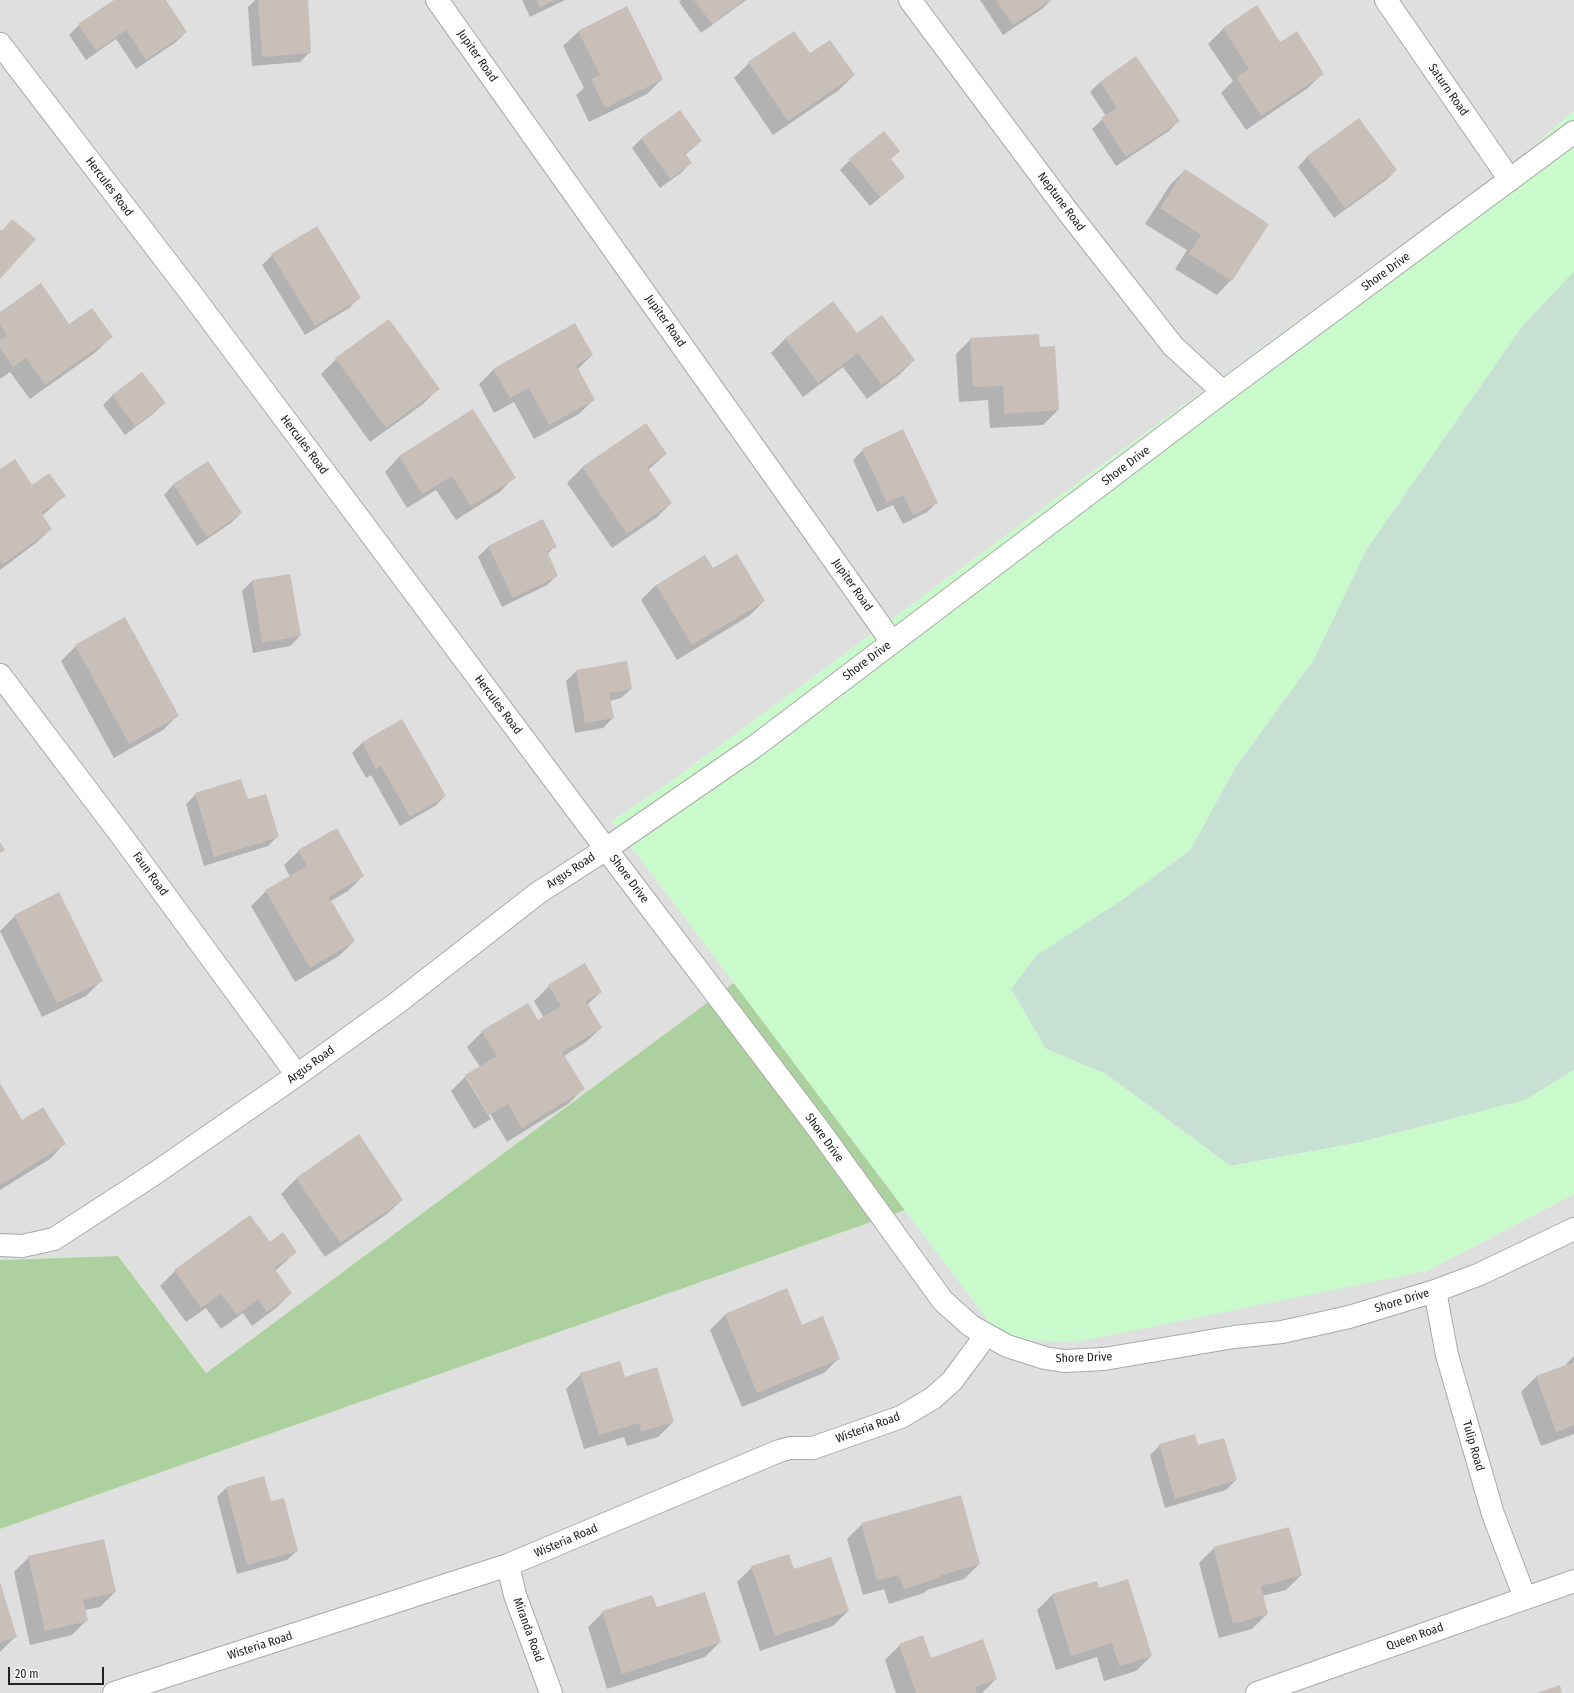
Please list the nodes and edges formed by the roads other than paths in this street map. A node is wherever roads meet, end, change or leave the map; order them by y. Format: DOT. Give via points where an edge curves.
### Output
graph roads {
  1 [pos="438,0"];
  2 [pos="910,0"];
  3 [pos="1386,0"];
  4 [pos="0,44"];
  5 [pos="1574,132"];
  6 [pos="1510,180"];
  7 [pos="1223,392"];
  8 [pos="892,642"];
  9 [pos="0,675"];
  10 [pos="606,849"];
  11 [pos="297,1076"];
  12 [pos="1574,1229"];
  13 [pos="0,1245"];
  14 [pos="1435,1291"];
  15 [pos="984,1334"];
  16 [pos="508,1565"];
  17 [pos="1574,1581"];
  18 [pos="1525,1598"];
  19 [pos="114,1693"];
  20 [pos="551,1693"];
  21 [pos="1257,1693"];
  1 -- 8 [label="street, Jupiter Road"];
  2 -- 7 [label="street, Neptune Road" via="1068,212 1172,346"];
  3 -- 6 [label="street, Saturn Road"];
  4 -- 10 [label="street, Hercules Road" via="185,285"];
  5 -- 6 [label="street, Shore Drive"];
  6 -- 7 [label="street, Shore Drive"];
  7 -- 8 [label="street, Shore Drive"];
  8 -- 10 [label="street, Shore Drive" via="754,747"];
  9 -- 11 [label="street, Faun Road" via="121,835"];
  10 -- 11 [label="street, Argus Road" via="538,893 397,1003"];
  10 -- 15 [label="street, Shore Drive" via="812,1121 943,1300 971,1326"];
  11 -- 13 [label="street, Argus Road" via="54,1239 22,1246"];
  12 -- 14 [label="street, Shore Drive" via="1480,1274"];
  14 -- 15 [label="street, Shore Drive" via="1349,1317 1282,1332 1234,1337 1104,1359 1064,1361 1045,1358 1007,1346"];
  14 -- 18 [label="street, Tulip Road" via="1447,1355 1492,1514"];
  15 -- 16 [label="street, Wisteria Road" via="952,1381 933,1398 901,1417 813,1448 790,1448 779,1451"];
  16 -- 19 [label="street, Wisteria Road"];
  16 -- 20 [label="street, Miranda Road" via="515,1595"];
  17 -- 18 [label="street, Queen Road"];
  18 -- 21 [label="street, Queen Road"];
}
